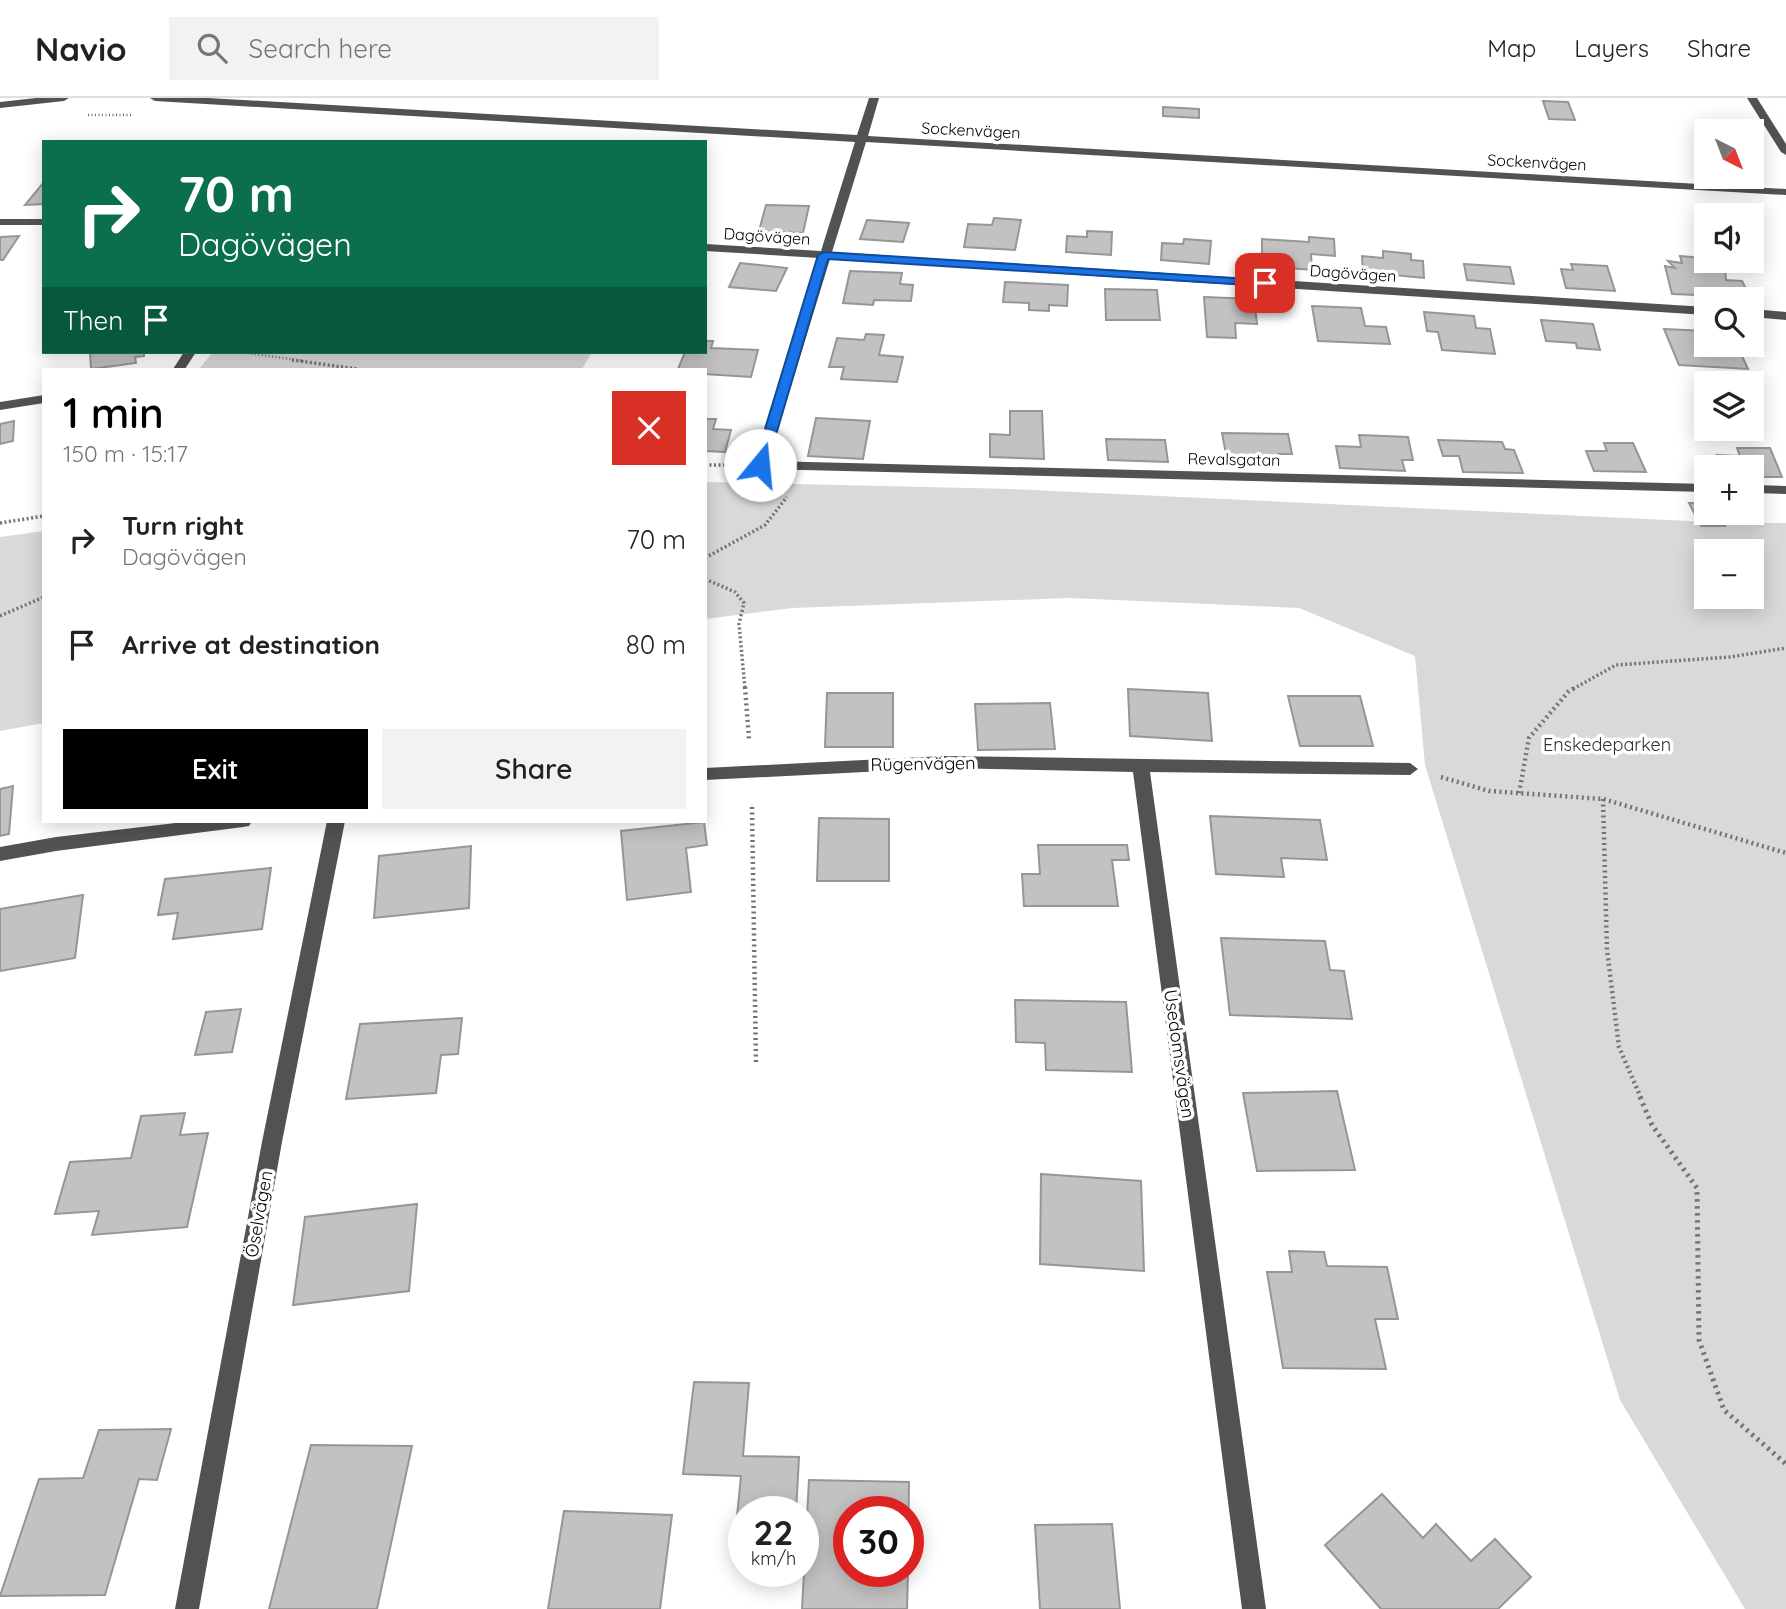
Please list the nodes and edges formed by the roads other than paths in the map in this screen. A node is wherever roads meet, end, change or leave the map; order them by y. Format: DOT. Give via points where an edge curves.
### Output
graph roads {
  1 [pos="64,98"];
  2 [pos="155,98"];
  3 [pos="874,98"];
  4 [pos="1752,98"];
  5 [pos="0,105"];
  6 [pos="861,140"];
  7 [pos="1786,152"];
  8 [pos="1786,192"];
  9 [pos="0,222"];
  10 [pos="42,222"];
  11 [pos="707,247"];
  12 [pos="824,255"];
  13 [pos="1694,310"];
  14 [pos="1764,314"];
  15 [pos="1786,316"];
  16 [pos="42,399"];
  17 [pos="0,405"];
  18 [pos="1694,488"];
  19 [pos="1764,489"];
  20 [pos="1786,490"];
  21 [pos="1141,766"];
  22 [pos="1410,769"];
  23 [pos="707,774"];
  24 [pos="227,823"];
  25 [pos="336,823"];
  26 [pos="0,854"];
  27 [pos="187,1609"];
  28 [pos="1254,1609"];
  1 -- 5 [label="street"];
  2 -- 6 [label="street, Sockenvägen"];
  3 -- 6 [label="street"];
  4 -- 7 [label="street"];
  6 -- 8 [label="street, Sockenvägen"];
  6 -- 12 [label="street"];
  9 -- 10 [label="street"];
  11 -- 12 [label="street, Dagövägen"];
  12 -- 13 [label="street, Dagövägen"];
  12 -- 18 [label="street, Revalsgatan" via="760,465"];
  14 -- 15 [label="street"];
  16 -- 17 [label="street"];
  19 -- 20 [label="street"];
  21 -- 22 [label="street"];
  21 -- 23 [label="street, Rügenvägen" via="943,762"];
  21 -- 28 [label="street, Usedomsvägen"];
  24 -- 26 [label="street"];
  25 -- 27 [label="street, Öselvägen" via="269,1156"];
}
